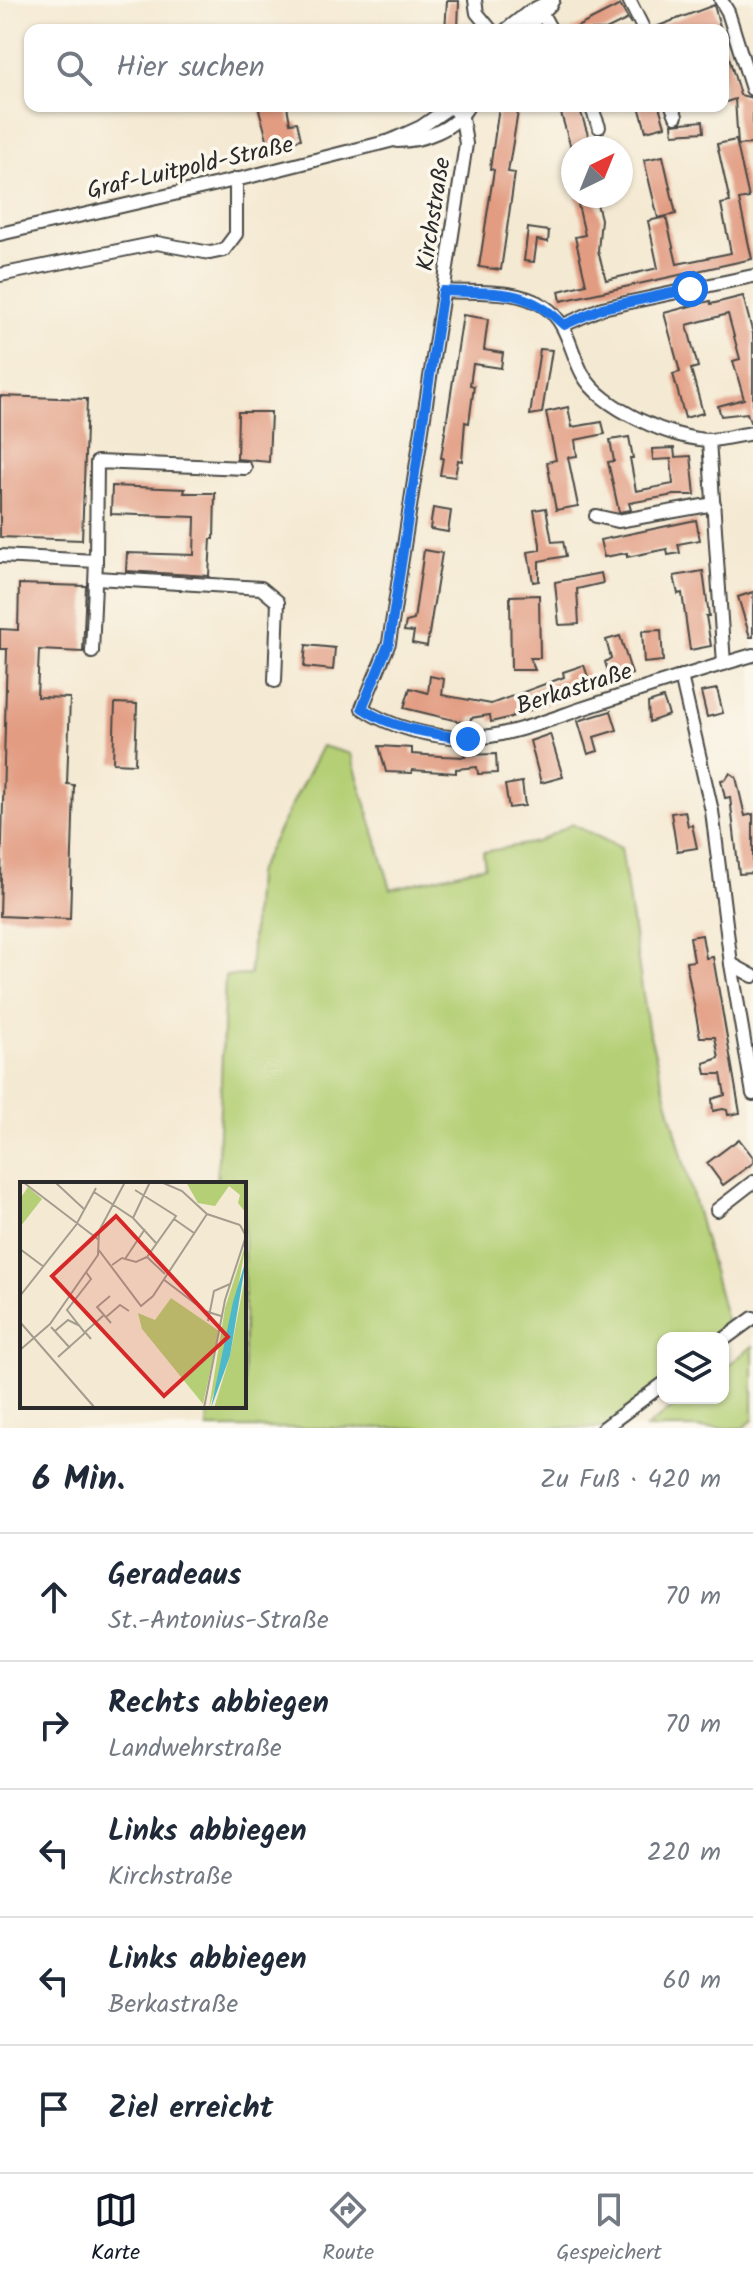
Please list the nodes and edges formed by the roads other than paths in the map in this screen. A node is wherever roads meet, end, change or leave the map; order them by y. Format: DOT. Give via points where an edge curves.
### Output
graph roads {
  1 [pos="475,0"];
  2 [pos="554,0"];
  3 [pos="629,0"];
  4 [pos="721,0"];
  5 [pos="540,10"];
  6 [pos="486,24"];
  7 [pos="516,24"];
  8 [pos="530,24"];
  9 [pos="548,24"];
  10 [pos="641,24"];
  11 [pos="752,89"];
  12 [pos="442,112"];
  13 [pos="464,112"];
  14 [pos="465,112"];
  15 [pos="593,112"];
  16 [pos="599,127"];
  17 [pos="390,141"];
  18 [pos="236,179"];
  19 [pos="0,234"];
  20 [pos="0,275"];
  21 [pos="753,276"];
  22 [pos="443,291"];
  23 [pos="564,325"];
  24 [pos="753,433"];
  25 [pos="709,440"];
  26 [pos="245,468"];
  27 [pos="714,504"];
  28 [pos="596,516"];
  29 [pos="0,556"];
  30 [pos="96,561"];
  31 [pos="96,578"];
  32 [pos="92,652"];
  33 [pos="753,655"];
  34 [pos="724,664"];
  35 [pos="681,676"];
  36 [pos="275,681"];
  37 [pos="362,708"];
  38 [pos="731,964"];
  39 [pos="753,976"];
  40 [pos="748,1033"];
  41 [pos="753,1094"];
  42 [pos="753,1182"];
  43 [pos="717,1210"];
  44 [pos="753,1318"];
  45 [pos="729,1336"];
  46 [pos="657,1388"];
  47 [pos="604,1428"];
  1 -- 6 [label="street"];
  2 -- 5 [label="street"];
  3 -- 10 [label="street"];
  4 -- 11 [label="street"];
  5 -- 7 [label="street"];
  5 -- 8 [label="street"];
  5 -- 9 [label="street"];
  12 -- 17 [label="street, Graf-Luitpold-Straße"];
  13 -- 17 [label="street, Graf-Luitpold-Straße" via="432,135"];
  14 -- 22 [label="street, Kirchstraße" via="466,144"];
  15 -- 16 [label="street"];
  17 -- 18 [label="street, Graf-Luitpold-Straße"];
  18 -- 19 [label="street, Graf-Luitpold-Straße"];
  18 -- 20 [label="street" via="236,234 224,250 210,253 157,243"];
  21 -- 23 [label="street" via="602,308"];
  22 -- 23 [label="street" via="523,296 546,307"];
  22 -- 37 [label="street, Kirchstraße" via="389,643"];
  23 -- 25 [label="street" via="585,379 612,405 653,425"];
  24 -- 25 [label="street"];
  25 -- 27 [label="street"];
  26 -- 30 [label="street" via="97,462"];
  27 -- 28 [label="street" via="618,521"];
  27 -- 34 [label="street"];
  29 -- 30 [label="street"];
  30 -- 31 [label="street"];
  31 -- 32 [label="street"];
  31 -- 36 [label="street" via="261,588 278,602"];
  33 -- 34 [label="street, Berkastraße"];
  34 -- 35 [label="street, Berkastraße"];
  35 -- 37 [label="street, Berkastraße" via="519,729 468,739 415,731"];
  35 -- 38 [label="street" via="712,811"];
  38 -- 39 [label="street"];
  38 -- 40 [label="street"];
  40 -- 41 [label="street"];
  42 -- 43 [label="street"];
  44 -- 45 [label="street"];
  46 -- 47 [label="street"];
}
